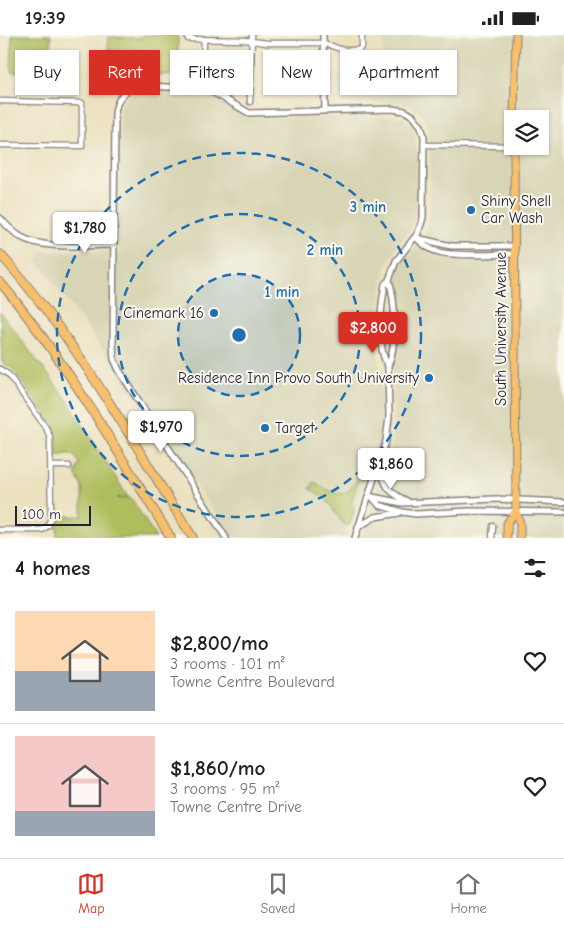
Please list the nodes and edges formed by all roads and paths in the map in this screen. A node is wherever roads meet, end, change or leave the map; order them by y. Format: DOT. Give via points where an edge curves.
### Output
graph roads {
  1 [pos="323,35"];
  2 [pos="362,35"];
  3 [pos="516,35"];
  4 [pos="188,37"];
  5 [pos="252,38"];
  6 [pos="204,39"];
  7 [pos="323,43"];
  8 [pos="204,50"];
  9 [pos="0,101"];
  10 [pos="250,103"];
  11 [pos="324,110"];
  12 [pos="514,110"];
  13 [pos="0,145"];
  14 [pos="424,145"];
  15 [pos="504,146"];
  16 [pos="513,155"];
  17 [pos="0,218"];
  18 [pos="415,237"];
  19 [pos="114,245"];
  20 [pos="515,250"];
  21 [pos="0,254"];
  22 [pos="389,280"];
  23 [pos="0,282"];
  24 [pos="388,366"];
  25 [pos="0,369"];
  26 [pos="379,463"];
  27 [pos="51,466"];
  28 [pos="69,466"];
  29 [pos="371,497"];
  30 [pos="516,500"];
  31 [pos="564,502"];
  32 [pos="410,503"];
  33 [pos="516,511"];
  34 [pos="402,512"];
  35 [pos="564,512"];
  36 [pos="493,526"];
  37 [pos="358,527"];
  38 [pos="0,530"];
  39 [pos="171,538"];
  40 [pos="193,538"];
  41 [pos="226,538"];
  42 [pos="355,538"];
  43 [pos="492,538"];
  44 [pos="507,538"];
  45 [pos="520,538"];
  1 -- 7 [label="street"];
  2 -- 7 [label="street" via="362,47 358,50 343,50"];
  3 -- 12 [label="highway"];
  4 -- 6 [label="street"];
  5 -- 6 [label="street"];
  5 -- 7 [label="street" via="267,43"];
  5 -- 10 [label="street"];
  6 -- 8 [label="street"];
  7 -- 11 [label="street"];
  9 -- 13 [label="street" via="82,103 82,146"];
  11 -- 14 [label="street" via="405,111 421,126"];
  11 -- 19 [label="street" via="249,113 210,89 200,87 144,86 128,91 118,100 115,114"];
  14 -- 15 [label="street"];
  14 -- 18 [label="street" via="424,214"];
  16 -- 20 [label="highway, South University Avenue"];
  17 -- 19 [label="street" via="15,233 41,244"];
  18 -- 20 [label="street" via="451,246"];
  18 -- 20 [label="street" via="428,248 451,254"];
  18 -- 22 [label="street" via="396,261"];
  19 -- 41 [label="street" via="114,359"];
  20 -- 30 [label="highway, South University Avenue"];
  21 -- 40 [label="highway" via="75,350"];
  22 -- 24 [label="street" via="393,293 394,326"];
  22 -- 24 [label="street" via="385,284 382,316 383,358"];
  23 -- 39 [label="highway" via="72,378"];
  24 -- 26 [label="street" via="388,429"];
  25 -- 27 [label="street" via="9,375 46,428"];
  26 -- 29 [label="street"];
  26 -- 32 [label="street" via="386,487"];
  27 -- 28 [label="street"];
  27 -- 38 [label="street" via="51,517 48,526 42,530"];
  29 -- 32 [label="street"];
  29 -- 34 [label="street" via="379,505"];
  29 -- 37 [label="street"];
  30 -- 31 [label="street"];
  30 -- 32 [label="street"];
  30 -- 33 [label="highway, South University Avenue"];
  33 -- 34 [label="street"];
  33 -- 35 [label="street"];
  33 -- 44 [label="highway, South University Avenue" via="507,523"];
  33 -- 45 [label="highway, South University Avenue"];
  34 -- 37 [label="street" via="375,517"];
  36 -- 43 [label="street"];
  37 -- 42 [label="street"];
}
